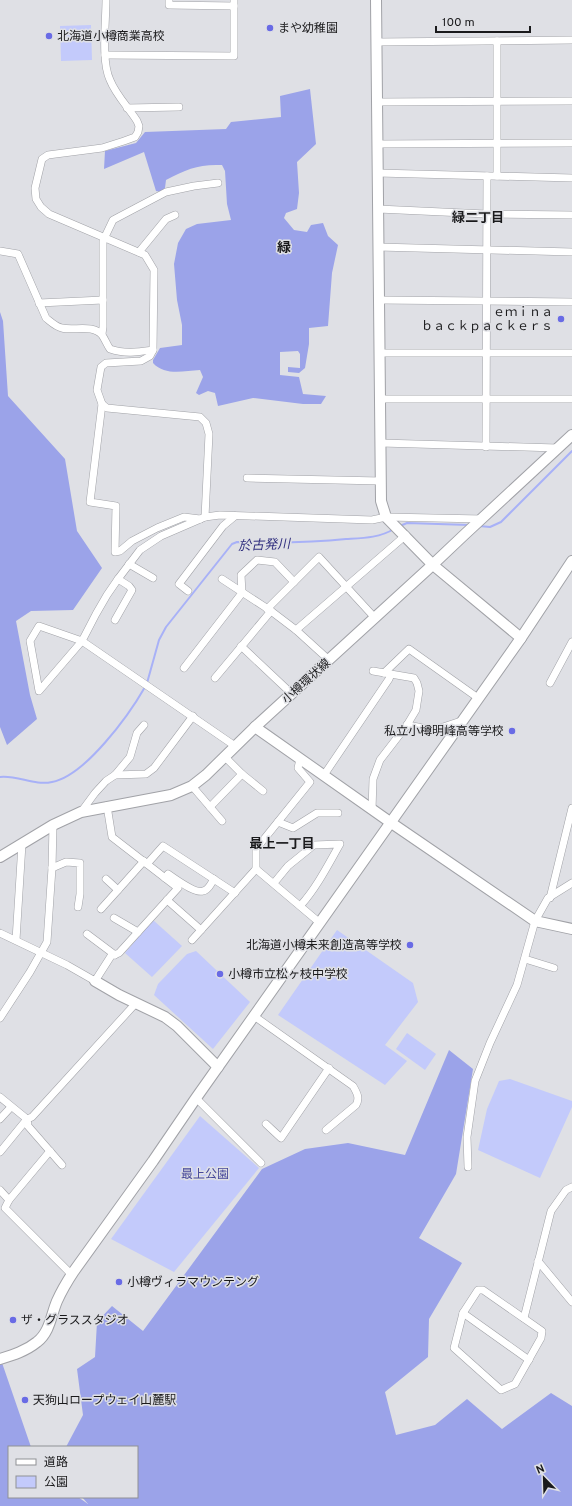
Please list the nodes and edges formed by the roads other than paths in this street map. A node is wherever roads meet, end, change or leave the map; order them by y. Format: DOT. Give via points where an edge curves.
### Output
graph roads {
  1 [pos="106,0"];
  2 [pos="169,0"];
  3 [pos="376,0"];
  4 [pos="234,3"];
  5 [pos="572,40"];
  6 [pos="497,41"];
  7 [pos="377,42"];
  8 [pos="105,55"];
  9 [pos="497,100"];
  10 [pos="572,101"];
  11 [pos="378,102"];
  12 [pos="179,107"];
  13 [pos="127,108"];
  14 [pos="497,143"];
  15 [pos="572,143"];
  16 [pos="378,144"];
  17 [pos="378,173"];
  18 [pos="487,176"];
  19 [pos="497,176"];
  20 [pos="572,178"];
  21 [pos="218,183"];
  22 [pos="378,208"];
  23 [pos="486,214"];
  24 [pos="175,215"];
  25 [pos="572,215"];
  26 [pos="104,237"];
  27 [pos="378,247"];
  28 [pos="0,251"];
  29 [pos="487,251"];
  30 [pos="139,252"];
  31 [pos="572,252"];
  32 [pos="103,300"];
  33 [pos="378,300"];
  34 [pos="39,302"];
  35 [pos="487,302"];
  36 [pos="572,302"];
  37 [pos="102,334"];
  38 [pos="154,350"];
  39 [pos="487,352"];
  40 [pos="379,353"];
  41 [pos="572,353"];
  42 [pos="379,399"];
  43 [pos="487,399"];
  44 [pos="572,399"];
  45 [pos="102,404"];
  46 [pos="572,435"];
  47 [pos="381,443"];
  48 [pos="486,447"];
  49 [pos="557,448"];
  50 [pos="247,478"];
  51 [pos="381,481"];
  52 [pos="235,516"];
  53 [pos="204,518"];
  54 [pos="476,523"];
  55 [pos="396,526"];
  56 [pos="129,564"];
  57 [pos="433,565"];
  58 [pos="570,567"];
  59 [pos="153,578"];
  60 [pos="118,579"];
  61 [pos="222,579"];
  62 [pos="294,582"];
  63 [pos="347,587"];
  64 [pos="188,591"];
  65 [pos="242,593"];
  66 [pos="269,610"];
  67 [pos="375,618"];
  68 [pos="115,620"];
  69 [pos="296,630"];
  70 [pos="521,638"];
  71 [pos="82,641"];
  72 [pos="572,642"];
  73 [pos="241,646"];
  74 [pos="330,660"];
  75 [pos="184,668"];
  76 [pos="373,671"];
  77 [pos="388,674"];
  78 [pos="215,678"];
  79 [pos="550,683"];
  80 [pos="292,694"];
  81 [pos="478,698"];
  82 [pos="194,716"];
  83 [pos="461,721"];
  84 [pos="144,725"];
  85 [pos="407,725"];
  86 [pos="255,727"];
  87 [pos="235,746"];
  88 [pos="224,756"];
  89 [pos="300,759"];
  90 [pos="242,774"];
  91 [pos="115,775"];
  92 [pos="324,775"];
  93 [pos="192,786"];
  94 [pos="263,791"];
  95 [pos="107,806"];
  96 [pos="210,807"];
  97 [pos="572,808"];
  98 [pos="372,810"];
  99 [pos="81,812"];
  100 [pos="338,813"];
  101 [pos="222,821"];
  102 [pos="278,822"];
  103 [pos="390,822"];
  104 [pos="53,824"];
  105 [pos="22,844"];
  106 [pos="0,857"];
  107 [pos="145,862"];
  108 [pos="52,868"];
  109 [pos="256,869"];
  110 [pos="165,878"];
  111 [pos="106,879"];
  112 [pos="214,879"];
  113 [pos="274,883"];
  114 [pos="572,883"];
  115 [pos="118,890"];
  116 [pos="235,893"];
  117 [pos="550,898"];
  118 [pos="167,900"];
  119 [pos="301,905"];
  120 [pos="78,907"];
  121 [pos="101,909"];
  122 [pos="114,918"];
  123 [pos="535,921"];
  124 [pos="320,923"];
  125 [pos="572,929"];
  126 [pos="201,930"];
  127 [pos="138,932"];
  128 [pos="0,933"];
  129 [pos="87,934"];
  130 [pos="16,940"];
  131 [pos="192,940"];
  132 [pos="42,953"];
  133 [pos="115,955"];
  134 [pos="525,959"];
  135 [pos="554,968"];
  136 [pos="95,981"];
  137 [pos="136,1003"];
  138 [pos="254,1016"];
  139 [pos="0,1018"];
  140 [pos="218,1066"];
  141 [pos="329,1068"];
  142 [pos="0,1097"];
  143 [pos="196,1098"];
  144 [pos="11,1107"];
  145 [pos="27,1119"];
  146 [pos="0,1120"];
  147 [pos="266,1124"];
  148 [pos="326,1130"];
  149 [pos="50,1151"];
  150 [pos="0,1152"];
  151 [pos="261,1163"];
  152 [pos="62,1165"];
  153 [pos="468,1167"];
  154 [pos="572,1187"];
  155 [pos="0,1190"];
  156 [pos="9,1200"];
  157 [pos="538,1261"];
  158 [pos="72,1274"];
  159 [pos="572,1302"];
  160 [pos="463,1313"];
  161 [pos="524,1318"];
  162 [pos="0,1359"];
  163 [pos="529,1360"];
  1 -- 8 [label="street"];
  2 -- 4 [label="street" via="169,5"];
  3 -- 7 [label="street"];
  4 -- 8 [label="street" via="234,56"];
  5 -- 6 [label="street"];
  6 -- 7 [label="street"];
  6 -- 9 [label="street"];
  7 -- 11 [label="street"];
  8 -- 13 [label="street" via="107,73"];
  9 -- 10 [label="street"];
  9 -- 11 [label="street"];
  9 -- 14 [label="street"];
  11 -- 16 [label="street"];
  12 -- 13 [label="street"];
  13 -- 26 [label="street" via="139,126 135,137 102,148 48,154 42,159 36,188 36,200 49,214"];
  14 -- 15 [label="street"];
  14 -- 16 [label="street"];
  14 -- 19 [label="street"];
  16 -- 17 [label="street"];
  17 -- 18 [label="street"];
  17 -- 22 [label="street"];
  18 -- 19 [label="street"];
  18 -- 23 [label="street"];
  19 -- 20 [label="street"];
  21 -- 26 [label="street" via="166,192 113,220"];
  22 -- 23 [label="street"];
  22 -- 27 [label="street"];
  23 -- 25 [label="street"];
  23 -- 29 [label="street"];
  24 -- 30 [label="street" via="166,219"];
  26 -- 30 [label="street"];
  26 -- 32 [label="street"];
  27 -- 29 [label="street"];
  27 -- 33 [label="street"];
  28 -- 34 [label="street" via="18,254"];
  29 -- 31 [label="street"];
  29 -- 35 [label="street"];
  30 -- 38 [label="street" via="145,255 154,270"];
  32 -- 34 [label="street"];
  32 -- 37 [label="street"];
  33 -- 35 [label="street"];
  33 -- 40 [label="street"];
  34 -- 37 [label="street" via="46,318 52,324 61,328 89,328"];
  35 -- 36 [label="street"];
  35 -- 39 [label="street"];
  37 -- 38 [label="street" via="110,349 119,352"];
  38 -- 45 [label="street" via="141,361 106,363 101,367 97,390"];
  39 -- 40 [label="street"];
  39 -- 41 [label="street"];
  39 -- 43 [label="street"];
  40 -- 42 [label="street"];
  42 -- 43 [label="street"];
  42 -- 47 [label="street"];
  43 -- 44 [label="street"];
  43 -- 48 [label="street"];
  45 -- 53 [label="street" via="114,410 200,417 206,423 209,434"];
  45 -- 53 [label="street" via="90,502 116,506 115,552 157,528 184,517"];
  46 -- 49 [label="street, 小樽環状線"];
  47 -- 48 [label="street"];
  47 -- 51 [label="street"];
  48 -- 49 [label="street"];
  49 -- 54 [label="street, 小樽環状線"];
  50 -- 51 [label="street"];
  51 -- 55 [label="street" via="381,501"];
  52 -- 53 [label="street"];
  52 -- 55 [label="street" via="372,520"];
  52 -- 64 [label="street" via="223,526 179,584"];
  53 -- 56 [label="street" via="161,536 140,550"];
  54 -- 55 [label="street"];
  54 -- 57 [label="street, 小樽環状線"];
  55 -- 57 [label="street"];
  55 -- 63 [label="street"];
  56 -- 59 [label="street"];
  56 -- 60 [label="street"];
  57 -- 67 [label="street, 小樽環状線"];
  57 -- 70 [label="street"];
  58 -- 70 [label="street"];
  60 -- 68 [label="street" via="132,590"];
  60 -- 71 [label="street"];
  61 -- 65 [label="street"];
  62 -- 63 [label="street" via="319,557"];
  62 -- 65 [label="street" via="275,562 258,560 241,575"];
  62 -- 66 [label="street"];
  63 -- 67 [label="street"];
  63 -- 69 [label="street"];
  65 -- 66 [label="street"];
  65 -- 75 [label="street"];
  66 -- 69 [label="street"];
  66 -- 73 [label="street"];
  67 -- 74 [label="street, 小樽環状線"];
  69 -- 74 [label="street"];
  70 -- 81 [label="street"];
  71 -- 71 [label="street" via="44,686 39,691 30,641 39,626"];
  71 -- 82 [label="street"];
  72 -- 79 [label="street"];
  73 -- 78 [label="street"];
  73 -- 80 [label="street"];
  74 -- 80 [label="street, 小樽環状線"];
  76 -- 77 [label="street"];
  77 -- 81 [label="street" via="409,650"];
  77 -- 85 [label="street" via="414,678 417,683 419,692 416,710"];
  77 -- 92 [label="street" via="389,679"];
  80 -- 86 [label="street, 小樽環状線"];
  81 -- 83 [label="street"];
  82 -- 87 [label="street"];
  82 -- 91 [label="street" via="154,768 146,774"];
  83 -- 85 [label="street" via="434,730"];
  83 -- 103 [label="street"];
  84 -- 91 [label="street" via="137,733 130,756"];
  85 -- 98 [label="street" via="380,760 373,779"];
  86 -- 87 [label="street, 小樽環状線"];
  86 -- 89 [label="street"];
  87 -- 88 [label="street, 小樽環状線"];
  88 -- 90 [label="street"];
  88 -- 93 [label="street, 小樽環状線"];
  89 -- 92 [label="street"];
  89 -- 102 [label="street" via="298,768 310,782"];
  90 -- 94 [label="street"];
  90 -- 96 [label="street"];
  91 -- 99 [label="street" via="106,781"];
  92 -- 98 [label="street"];
  93 -- 95 [label="street, 小樽環状線" via="171,795"];
  93 -- 96 [label="street"];
  95 -- 99 [label="street, 小樽環状線"];
  95 -- 107 [label="street" via="112,837"];
  96 -- 101 [label="street"];
  97 -- 117 [label="street"];
  98 -- 103 [label="street"];
  99 -- 104 [label="street, 小樽環状線"];
  100 -- 102 [label="street" via="317,813 293,828"];
  102 -- 109 [label="street" via="256,849"];
  103 -- 123 [label="street"];
  103 -- 124 [label="street"];
  104 -- 105 [label="street, 小樽環状線"];
  104 -- 108 [label="street"];
  105 -- 106 [label="street, 小樽環状線"];
  105 -- 130 [label="street"];
  107 -- 110 [label="street"];
  107 -- 112 [label="street" via="163,846"];
  107 -- 115 [label="street"];
  108 -- 120 [label="street" via="66,862 80,863"];
  108 -- 132 [label="street" via="47,942"];
  109 -- 113 [label="street"];
  109 -- 116 [label="street"];
  110 -- 112 [label="street" via="168,874 196,891 203,892"];
  110 -- 118 [label="street" via="178,888"];
  111 -- 115 [label="street"];
  112 -- 116 [label="street"];
  113 -- 119 [label="street"];
  113 -- 119 [label="street" via="288,866 314,845 340,844 313,892"];
  114 -- 117 [label="street"];
  115 -- 121 [label="street"];
  116 -- 126 [label="street"];
  117 -- 123 [label="street"];
  118 -- 126 [label="street"];
  118 -- 127 [label="street"];
  119 -- 124 [label="street"];
  122 -- 127 [label="street"];
  123 -- 125 [label="street"];
  123 -- 134 [label="street"];
  124 -- 138 [label="street"];
  126 -- 131 [label="street"];
  127 -- 133 [label="street"];
  128 -- 130 [label="street"];
  129 -- 133 [label="street"];
  130 -- 132 [label="street"];
  132 -- 136 [label="street"];
  132 -- 139 [label="street"];
  133 -- 136 [label="street" via="111,956"];
  134 -- 135 [label="street"];
  134 -- 153 [label="street" via="517,985 475,1081 467,1137"];
  136 -- 137 [label="street"];
  137 -- 140 [label="street" via="177,1026"];
  137 -- 145 [label="street"];
  138 -- 140 [label="street"];
  138 -- 141 [label="street"];
  140 -- 143 [label="street"];
  141 -- 147 [label="street" via="281,1138"];
  141 -- 148 [label="street" via="353,1086 359,1100 348,1113"];
  142 -- 144 [label="street"];
  143 -- 151 [label="street"];
  143 -- 158 [label="street"];
  144 -- 145 [label="street"];
  144 -- 146 [label="street"];
  145 -- 149 [label="street" via="28,1126"];
  145 -- 150 [label="street"];
  149 -- 152 [label="street"];
  149 -- 156 [label="street"];
  154 -- 157 [label="street" via="566,1190 551,1211"];
  155 -- 156 [label="street"];
  156 -- 158 [label="street" via="5,1208"];
  157 -- 159 [label="street"];
  157 -- 161 [label="street"];
  158 -- 162 [label="street" via="60,1295 44,1335 29,1348"];
  160 -- 161 [label="street" via="478,1290 483,1290"];
  160 -- 163 [label="street"];
  160 -- 163 [label="street" via="454,1348 501,1390 515,1384"];
  161 -- 163 [label="street" via="542,1331"];
}
